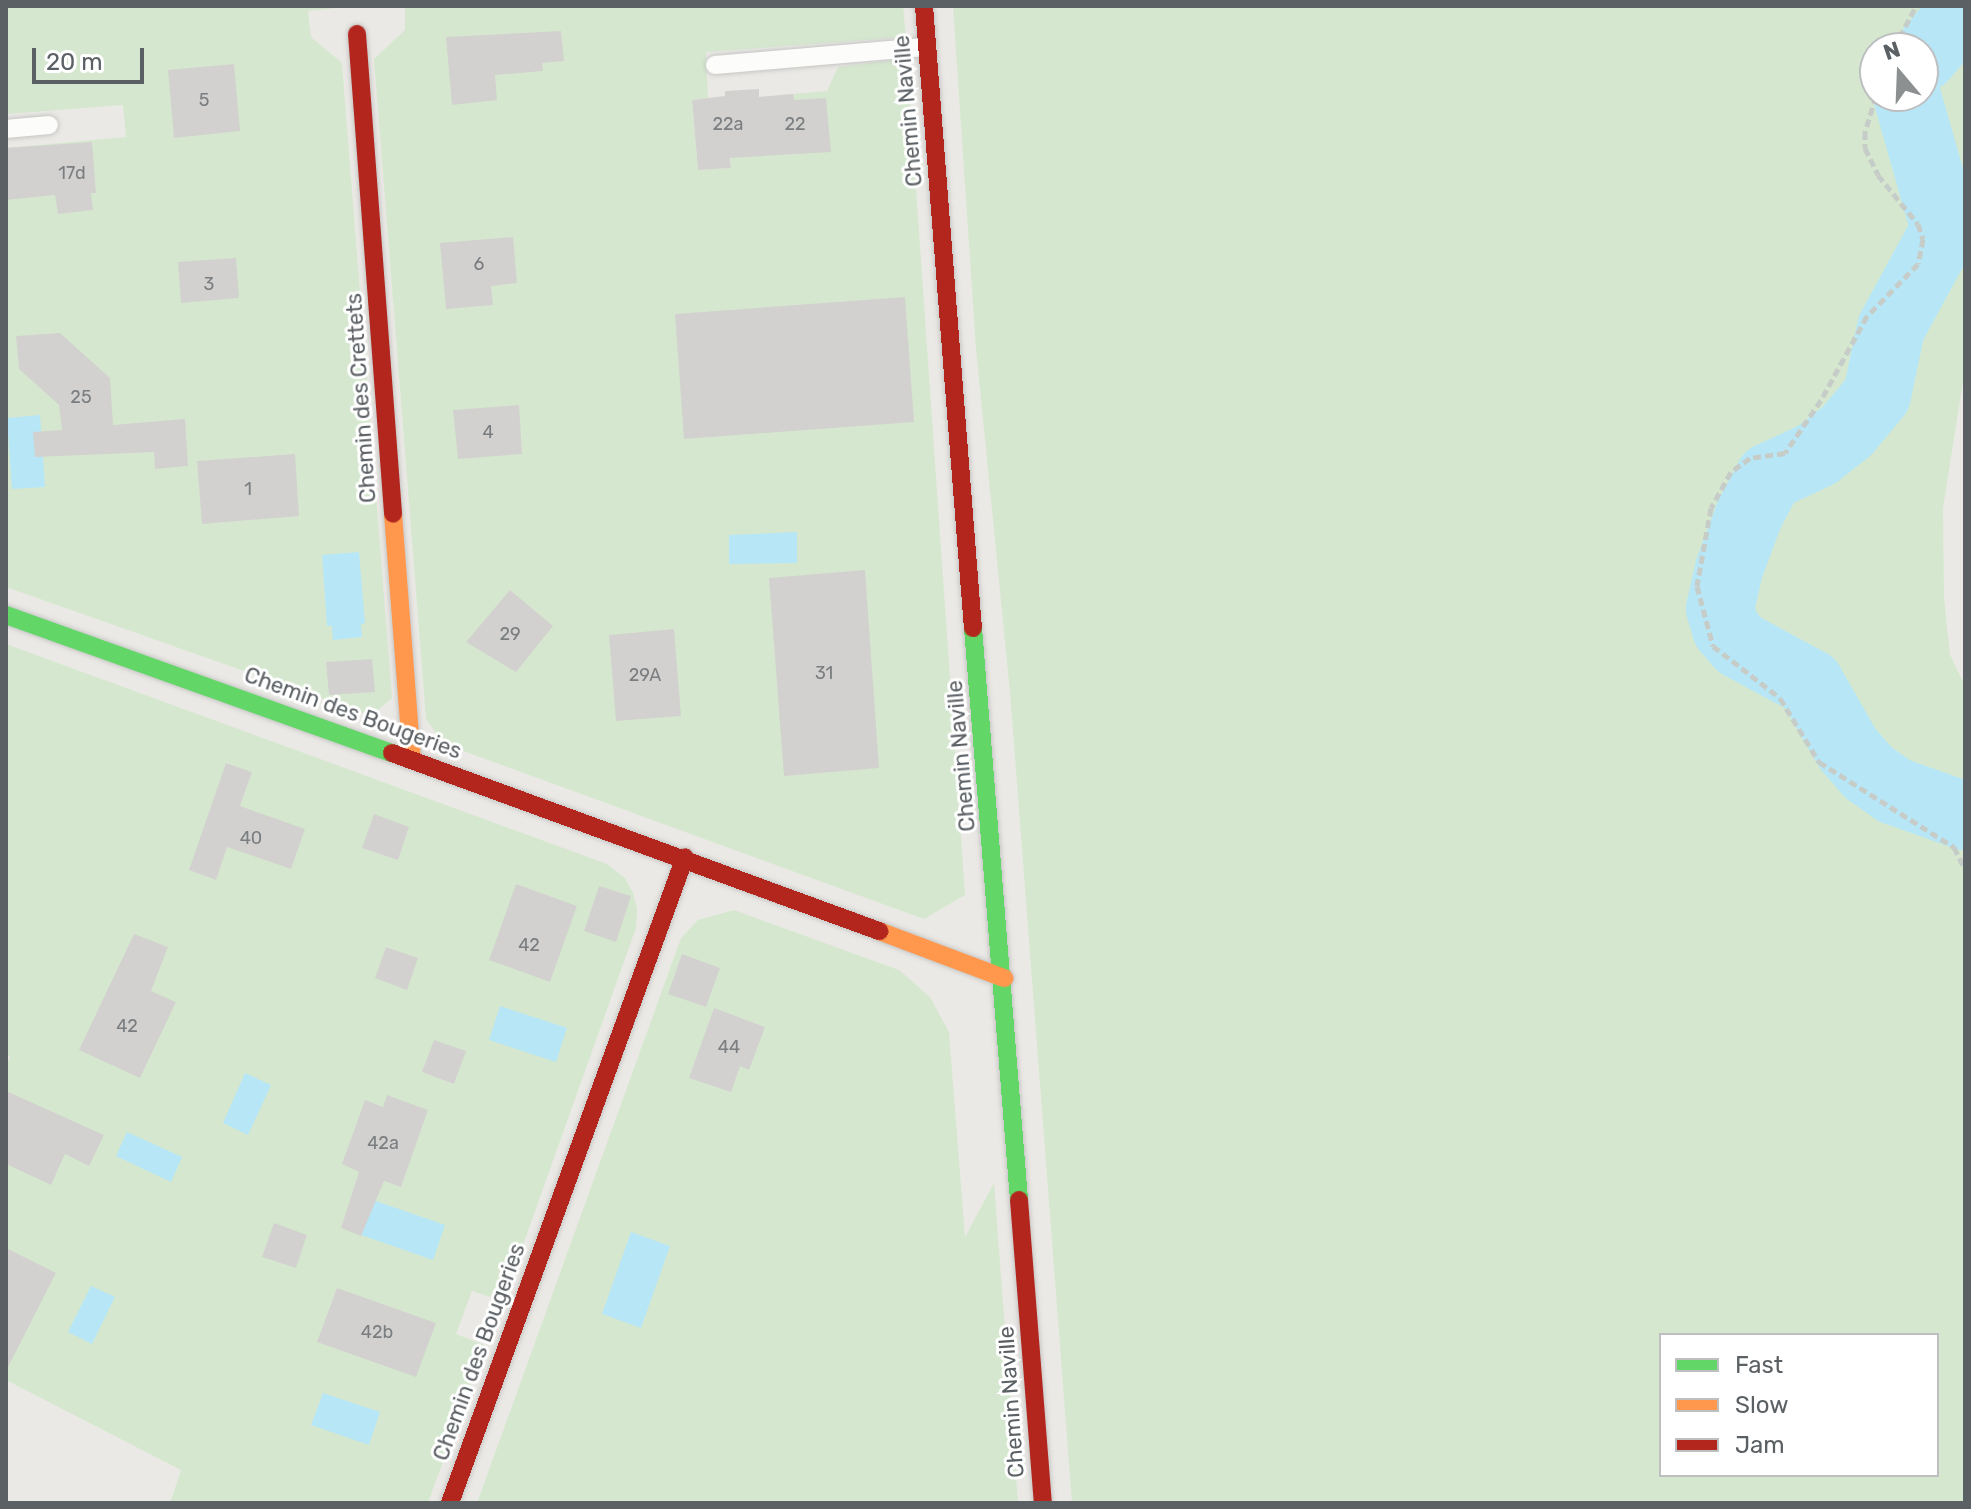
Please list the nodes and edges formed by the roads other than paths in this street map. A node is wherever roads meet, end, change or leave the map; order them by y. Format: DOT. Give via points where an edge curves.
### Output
graph roads {
  1 [pos="924,6"];
  2 [pos="357,34"];
  3 [pos="927,47"];
  4 [pos="715,65"];
  5 [pos="49,125"];
  6 [pos="6,129"];
  7 [pos="6,615"];
  8 [pos="412,759"];
  9 [pos="685,857"];
  10 [pos="1004,978"];
  11 [pos="450,1503"];
  12 [pos="1043,1503"];
  1 -- 3 [label="street, Chemin Naville"];
  2 -- 8 [label="street, Chemin des Crettets"];
  3 -- 4 [label="lane"];
  3 -- 10 [label="street, Chemin Naville"];
  5 -- 6 [label="lane"];
  7 -- 8 [label="street, Chemin des Bougeries"];
  8 -- 9 [label="street, Chemin des Bougeries"];
  9 -- 10 [label="street, Chemin des Bougeries"];
  9 -- 11 [label="street, Chemin des Bougeries"];
  10 -- 12 [label="street, Chemin Naville"];
}
